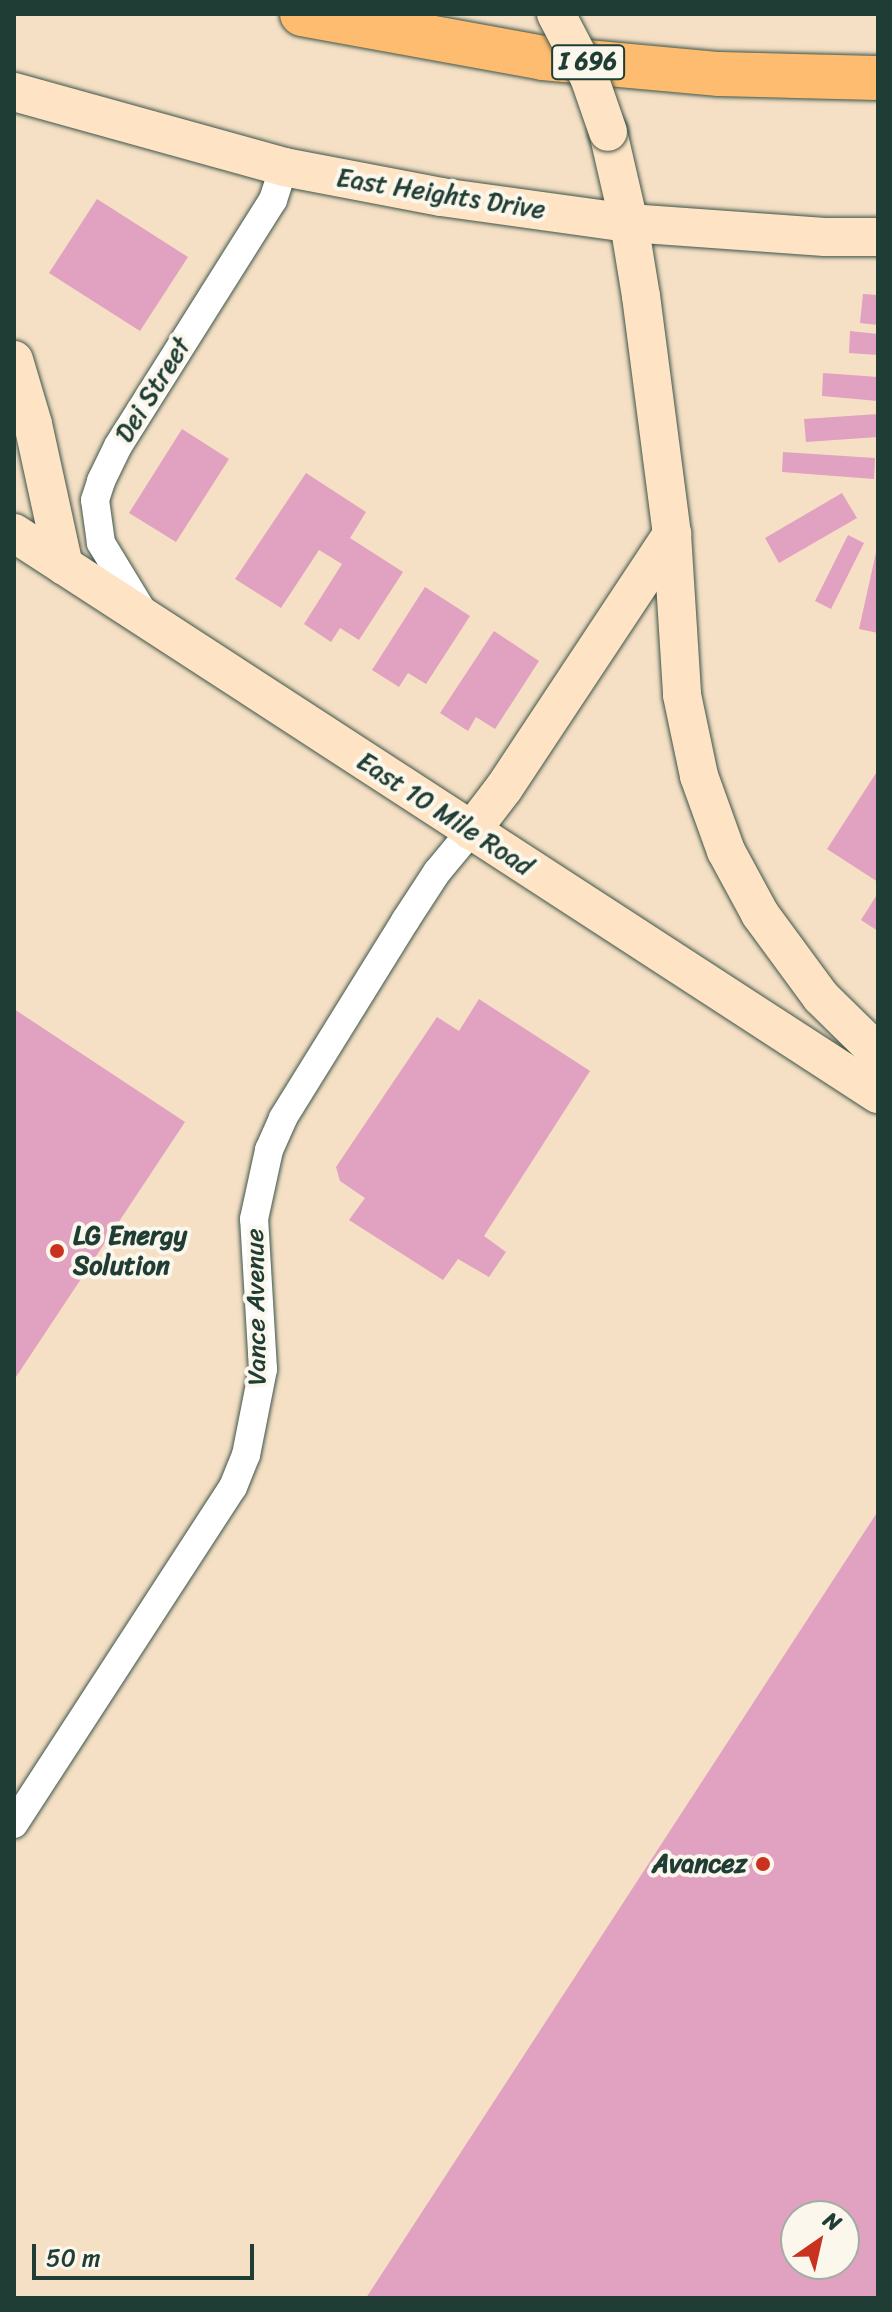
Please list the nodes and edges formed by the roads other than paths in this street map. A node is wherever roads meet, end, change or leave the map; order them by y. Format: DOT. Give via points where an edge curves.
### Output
graph roads {
  1 [pos="302,14"];
  2 [pos="556,14"];
  3 [pos="878,78"];
  4 [pos="14,92"];
  5 [pos="284,167"];
  6 [pos="629,223"];
  7 [pos="878,237"];
  8 [pos="14,360"];
  9 [pos="14,533"];
  10 [pos="672,534"];
  11 [pos="64,566"];
  12 [pos="148,621"];
  13 [pos="471,831"];
  14 [pos="878,1053"];
  15 [pos="878,1094"];
  16 [pos="14,1824"];
  1 -- 3 [label="highway, I 696" via="543,58 719,74"];
  2 -- 6 [label="main road, bridge" via="589,77"];
  4 -- 5 [label="main road, East Heights Drive"];
  5 -- 6 [label="main road, East Heights Drive" via="441,197"];
  5 -- 12 [label="street, Dei Street" via="273,200 118,446 95,500 101,543"];
  6 -- 7 [label="main road, East Heights Drive"];
  6 -- 10 [label="main road"];
  8 -- 11 [label="main road"];
  9 -- 11 [label="main road, East 10 Mile Road"];
  10 -- 13 [label="main road"];
  10 -- 14 [label="main road" via="682,695 716,829 746,892 789,957"];
  11 -- 12 [label="main road, East 10 Mile Road"];
  12 -- 13 [label="main road, East 10 Mile Road"];
  13 -- 15 [label="main road, East 10 Mile Road"];
  13 -- 16 [label="street, Vance Avenue" via="405,921 283,1118 269,1150 254,1219 263,1369 246,1455 233,1487"];
}
